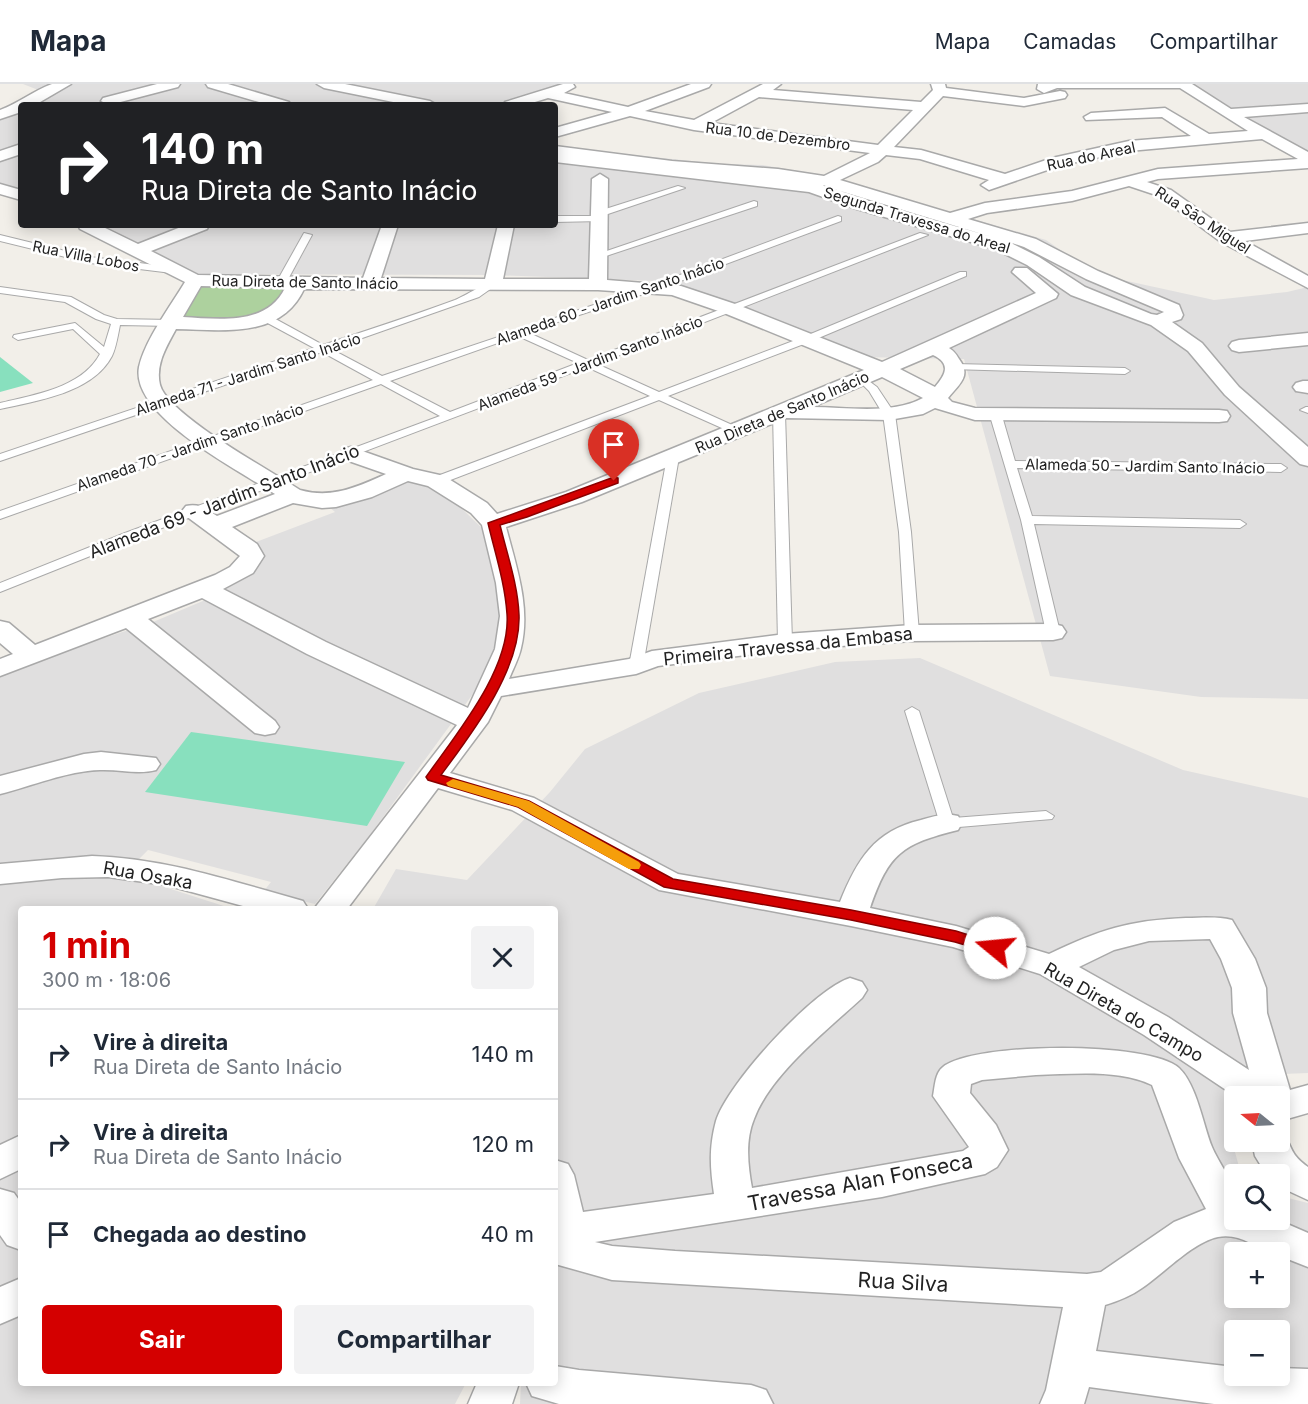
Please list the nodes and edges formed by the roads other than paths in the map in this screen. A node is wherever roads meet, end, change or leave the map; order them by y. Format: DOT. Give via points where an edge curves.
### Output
graph roads {
  1 [pos="64,84"];
  2 [pos="173,84"];
  3 [pos="213,84"];
  4 [pos="324,84"];
  5 [pos="575,84"];
  6 [pos="704,84"];
  7 [pos="774,84"];
  8 [pos="1183,84"];
  9 [pos="939,87"];
  10 [pos="759,93"];
  11 [pos="550,94"];
  12 [pos="427,98"];
  13 [pos="108,101"];
  14 [pos="30,102"];
  15 [pos="274,102"];
  16 [pos="521,102"];
  17 [pos="1076,105"];
  18 [pos="925,107"];
  19 [pos="18,108"];
  20 [pos="1308,108"];
  21 [pos="625,112"];
  22 [pos="1228,114"];
  23 [pos="0,115"];
  24 [pos="694,126"];
  25 [pos="558,132"];
  26 [pos="1263,134"];
  27 [pos="1206,138"];
  28 [pos="1128,146"];
  29 [pos="885,149"];
  30 [pos="18,150"];
  31 [pos="558,151"];
  32 [pos="0,156"];
  33 [pos="558,157"];
  34 [pos="1307,158"];
  35 [pos="1058,161"];
  36 [pos="600,179"];
  37 [pos="1005,179"];
  38 [pos="1128,180"];
  39 [pos="826,181"];
  40 [pos="681,188"];
  41 [pos="0,189"];
  42 [pos="976,191"];
  43 [pos="18,194"];
  44 [pos="754,204"];
  45 [pos="949,210"];
  46 [pos="599,216"];
  47 [pos="558,219"];
  48 [pos="838,219"];
  49 [pos="92,228"];
  50 [pos="194,228"];
  51 [pos="389,228"];
  52 [pos="505,228"];
  53 [pos="1308,228"];
  54 [pos="307,235"];
  55 [pos="923,235"];
  56 [pos="0,238"];
  57 [pos="1227,238"];
  58 [pos="136,251"];
  59 [pos="597,256"];
  60 [pos="1017,269"];
  61 [pos="172,270"];
  62 [pos="963,274"];
  63 [pos="289,283"];
  64 [pos="370,283"];
  65 [pos="493,283"];
  66 [pos="1308,283"];
  67 [pos="598,285"];
  68 [pos="656,287"];
  69 [pos="190,289"];
  70 [pos="0,290"];
  71 [pos="731,309"];
  72 [pos="266,318"];
  73 [pos="1158,321"];
  74 [pos="117,322"];
  75 [pos="171,323"];
  76 [pos="518,332"];
  77 [pos="18,337"];
  78 [pos="1308,339"];
  79 [pos="805,340"];
  80 [pos="1239,346"];
  81 [pos="933,348"];
  82 [pos="322,350"];
  83 [pos="107,355"];
  84 [pos="585,363"];
  85 [pos="955,367"];
  86 [pos="883,370"];
  87 [pos="1125,371"];
  88 [pos="862,379"];
  89 [pos="381,381"];
  90 [pos="656,396"];
  91 [pos="935,400"];
  92 [pos="159,403"];
  93 [pos="0,406"];
  94 [pos="779,413"];
  95 [pos="889,414"];
  96 [pos="448,416"];
  97 [pos="996,416"];
  98 [pos="1219,416"];
  99 [pos="737,431"];
  100 [pos="209,441"];
  101 [pos="351,454"];
  102 [pos="673,457"];
  103 [pos="0,458"];
  104 [pos="1308,459"];
  105 [pos="1010,464"];
  106 [pos="1281,468"];
  107 [pos="406,474"];
  108 [pos="436,481"];
  109 [pos="283,489"];
  110 [pos="0,515"];
  111 [pos="205,518"];
  112 [pos="1027,520"];
  113 [pos="494,523"];
  114 [pos="1240,525"];
  115 [pos="0,588"];
  116 [pos="203,589"];
  117 [pos="129,618"];
  118 [pos="0,629"];
  119 [pos="1053,632"];
  120 [pos="912,633"];
  121 [pos="785,642"];
  122 [pos="30,656"];
  123 [pos="636,666"];
  124 [pos="0,668"];
  125 [pos="491,690"];
  126 [pos="912,711"];
  127 [pos="474,722"];
  128 [pos="265,727"];
  129 [pos="146,764"];
  130 [pos="433,777"];
  131 [pos="0,785"];
  132 [pos="1046,816"];
  133 [pos="947,823"];
  134 [pos="0,874"];
  135 [pos="281,906"];
  136 [pos="332,906"];
  137 [pos="851,915"];
  138 [pos="1052,966"];
  139 [pos="850,990"];
  140 [pos="1246,1086"];
  141 [pos="1271,1086"];
  142 [pos="1308,1099"];
  143 [pos="1290,1104"];
  144 [pos="18,1152"];
  145 [pos="1271,1152"];
  146 [pos="0,1164"];
  147 [pos="1308,1185"];
  148 [pos="0,1204"];
  149 [pos="736,1206"];
  150 [pos="1224,1206"];
  151 [pos="1224,1220"];
  152 [pos="558,1221"];
  153 [pos="18,1230"];
  154 [pos="1263,1230"];
  155 [pos="559,1236"];
  156 [pos="1308,1251"];
  157 [pos="1087,1291"];
  158 [pos="18,1297"];
  159 [pos="0,1307"];
  160 [pos="1067,1385"];
  161 [pos="497,1386"];
  162 [pos="556,1386"];
  163 [pos="1308,1388"];
  164 [pos="588,1397"];
  165 [pos="489,1404"];
  166 [pos="752,1404"];
  1 -- 14 [label="street"];
  2 -- 13 [label="street"];
  3 -- 15 [label="street"];
  4 -- 12 [label="street"];
  5 -- 11 [label="street"];
  6 -- 21 [label="street"];
  7 -- 10 [label="street"];
  8 -- 17 [label="street" via="1044,86"];
  8 -- 22 [label="street"];
  9 -- 17 [label="street" via="1024,102"];
  9 -- 18 [label="street"];
  10 -- 18 [label="street"];
  10 -- 24 [label="street"];
  11 -- 16 [label="street"];
  11 -- 21 [label="street, Rua 10 de Dezembro"];
  17 -- 27 [label="street" via="1165,112"];
  17 -- 28 [label="street"];
  18 -- 29 [label="street"];
  19 -- 23 [label="street"];
  20 -- 22 [label="street"];
  21 -- 24 [label="street, Rua 10 de Dezembro"];
  21 -- 25 [label="street"];
  22 -- 26 [label="street"];
  24 -- 29 [label="street, Rua 10 de Dezembro"];
  26 -- 27 [label="street, Rua do Areal"];
  26 -- 34 [label="street"];
  27 -- 28 [label="street, Rua do Areal"];
  28 -- 35 [label="street, Rua do Areal"];
  29 -- 37 [label="street, Rua 10 de Dezembro" via="946,160"];
  29 -- 39 [label="street" via="873,159"];
  30 -- 32 [label="street"];
  31 -- 39 [label="street"];
  33 -- 73 [label="street, Segunda Travessa do Areal" via="812,187 1001,245 1034,261 1078,291"];
  34 -- 38 [label="street"];
  35 -- 37 [label="street, Rua do Areal"];
  35 -- 38 [label="street, Rua São Miguel"];
  36 -- 46 [label="street"];
  37 -- 42 [label="street, Rua do Areal"];
  38 -- 45 [label="street" via="1072,196"];
  38 -- 57 [label="street, Rua São Miguel" via="1165,193"];
  39 -- 45 [label="street, Segunda Travessa do Areal" via="926,211"];
  40 -- 46 [label="lane"];
  41 -- 43 [label="street"];
  44 -- 59 [label="lane"];
  45 -- 73 [label="street, Segunda Travessa do Areal" via="1042,248 1092,275 1172,309 1172,317"];
  46 -- 47 [label="lane"];
  46 -- 59 [label="street"];
  48 -- 68 [label="lane, Alameda 60 - Jardim Santo Inácio"];
  49 -- 58 [label="street, Rua Direta de Santo Inácio"];
  50 -- 58 [label="street"];
  51 -- 64 [label="street"];
  52 -- 65 [label="street"];
  53 -- 57 [label="street"];
  54 -- 63 [label="lane"];
  55 -- 71 [label="lane, Alameda 59 - Jardim Santo Inácio"];
  56 -- 61 [label="lane, Rua Villa Lobos" via="90,260"];
  57 -- 66 [label="street, Rua São Miguel"];
  58 -- 61 [label="street, Rua Direta de Santo Inácio"];
  59 -- 67 [label="street"];
  60 -- 81 [label="street" via="1047,290 1048,296"];
  61 -- 69 [label="street, Rua Direta de Santo Inácio"];
  62 -- 79 [label="lane"];
  63 -- 64 [label="street, Rua Direta de Santo Inácio"];
  63 -- 69 [label="street, Rua Direta de Santo Inácio"];
  63 -- 72 [label="street" via="284,306"];
  64 -- 65 [label="street, Rua Direta de Santo Inácio"];
  65 -- 67 [label="street, Rua Direta de Santo Inácio"];
  65 -- 82 [label="lane, Alameda 71 - Jardim Santo Inácio" via="476,295"];
  67 -- 68 [label="street, Rua Direta de Santo Inácio"];
  68 -- 71 [label="street, Rua Direta de Santo Inácio" via="689,293"];
  68 -- 76 [label="lane, Alameda 60 - Jardim Santo Inácio"];
  69 -- 75 [label="street"];
  70 -- 74 [label="lane" via="68,299"];
  71 -- 79 [label="street, Rua Direta de Santo Inácio"];
  71 -- 84 [label="lane, Alameda 59 - Jardim Santo Inácio"];
  72 -- 75 [label="street"];
  72 -- 82 [label="lane"];
  73 -- 104 [label="street" via="1199,351 1232,391"];
  74 -- 75 [label="lane"];
  74 -- 83 [label="lane"];
  75 -- 92 [label="street" via="150,364 150,383"];
  76 -- 84 [label="lane"];
  76 -- 89 [label="lane, Alameda 60 - Jardim Santo Inácio"];
  77 -- 83 [label="lane" via="75,326"];
  78 -- 80 [label="street"];
  79 -- 86 [label="street, Rua Direta de Santo Inácio"];
  79 -- 90 [label="lane"];
  81 -- 85 [label="street" via="946,354"];
  81 -- 86 [label="street"];
  82 -- 89 [label="lane"];
  82 -- 92 [label="lane, Alameda 71 - Jardim Santo Inácio"];
  83 -- 93 [label="lane" via="90,375 74,383"];
  84 -- 90 [label="lane"];
  84 -- 96 [label="lane, Alameda 59 - Jardim Santo Inácio"];
  85 -- 87 [label="lane"];
  85 -- 91 [label="street" via="955,375"];
  86 -- 88 [label="street, Rua Direta de Santo Inácio"];
  86 -- 91 [label="street" via="916,384"];
  88 -- 94 [label="street, Rua Direta de Santo Inácio"];
  88 -- 95 [label="lane"];
  89 -- 96 [label="lane"];
  89 -- 100 [label="lane, Alameda 70 - Jardim Santo Inácio"];
  90 -- 99 [label="lane"];
  90 -- 108 [label="lane"];
  91 -- 95 [label="street" via="916,410"];
  91 -- 97 [label="street" via="958,411"];
  92 -- 100 [label="street"];
  92 -- 103 [label="lane, Alameda 71 - Jardim Santo Inácio"];
  94 -- 95 [label="street"];
  94 -- 99 [label="street, Rua Direta de Santo Inácio"];
  94 -- 121 [label="lane"];
  95 -- 120 [label="lane" via="905,532"];
  96 -- 101 [label="lane, Alameda 69 - Jardim Santo Inácio"];
  97 -- 98 [label="street"];
  97 -- 105 [label="lane"];
  99 -- 102 [label="street, Rua Direta de Santo Inácio"];
  100 -- 109 [label="street"];
  100 -- 110 [label="lane, Alameda 70 - Jardim Santo Inácio"];
  101 -- 107 [label="street"];
  101 -- 109 [label="lane, Alameda 69 - Jardim Santo Inácio"];
  102 -- 113 [label="street, Rua Direta de Santo Inácio" via="563,501"];
  102 -- 123 [label="lane"];
  105 -- 106 [label="lane, Alameda 50 - Jardim Santo Inácio"];
  105 -- 112 [label="lane"];
  107 -- 108 [label="street"];
  107 -- 109 [label="street" via="336,501 318,503"];
  108 -- 113 [label="street" via="479,508"];
  109 -- 111 [label="street"];
  111 -- 115 [label="lane, Alameda 69 - Jardim Santo Inácio"];
  111 -- 116 [label="street" via="252,556 241,570"];
  112 -- 114 [label="lane"];
  112 -- 119 [label="lane"];
  113 -- 125 [label="street" via="513,616 508,649"];
  116 -- 117 [label="street"];
  116 -- 127 [label="street" via="330,655"];
  117 -- 122 [label="street"];
  117 -- 128 [label="street"];
  118 -- 122 [label="street"];
  119 -- 120 [label="street, Primeira Travessa da Embasa"];
  120 -- 121 [label="street, Primeira Travessa da Embasa"];
  121 -- 123 [label="street, Primeira Travessa da Embasa" via="652,659"];
  122 -- 124 [label="street"];
  123 -- 125 [label="street, Primeira Travessa da Embasa"];
  125 -- 127 [label="street"];
  126 -- 133 [label="lane"];
  127 -- 130 [label="street"];
  129 -- 131 [label="street" via="84,763"];
  130 -- 136 [label="street"];
  130 -- 137 [label="street, Rua Direta do Campo" via="524,804 669,883"];
  132 -- 133 [label="lane"];
  133 -- 137 [label="street" via="911,832 880,853"];
  134 -- 135 [label="street, Rua Osaka" via="122,867"];
  137 -- 138 [label="street, Rua Direta do Campo" via="956,937"];
  138 -- 140 [label="street, Rua Direta do Campo" via="1156,1026"];
  138 -- 141 [label="street" via="1104,941 1149,930 1220,927 1239,959 1249,988 1250,1013"];
  139 -- 149 [label="street" via="799,1035 759,1078 735,1119 728,1162"];
  142 -- 143 [label="street"];
  144 -- 146 [label="street"];
  145 -- 147 [label="street" via="1284,1171"];
  148 -- 153 [label="street"];
  149 -- 150 [label="street, Travessa Alan Fonseca" via="972,1164 989,1150 983,1135 951,1096 954,1077 965,1070 1000,1064 1100,1062 1135,1065 1165,1076 1193,1146"];
  149 -- 155 [label="street, Travessa Alan Fonseca"];
  151 -- 157 [label="street, Rua Silva" via="1182,1238 1115,1284"];
  152 -- 155 [label="street"];
  154 -- 156 [label="street"];
  155 -- 157 [label="street, Rua Silva" via="612,1263"];
  157 -- 160 [label="street"];
  158 -- 159 [label="street"];
  160 -- 163 [label="street"];
  161 -- 165 [label="street"];
  162 -- 164 [label="street"];
  164 -- 166 [label="street"];
}
